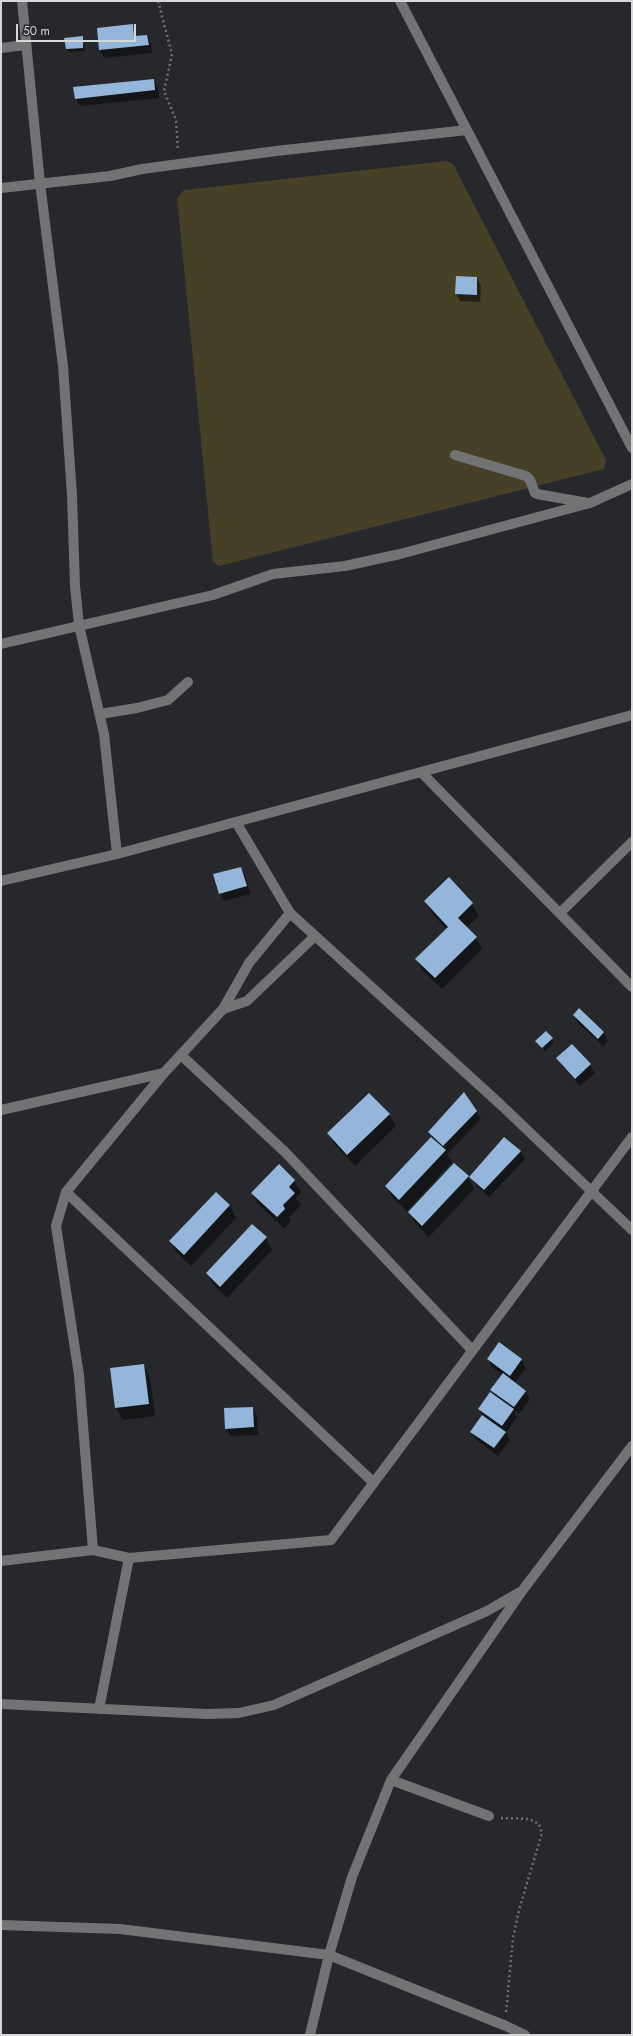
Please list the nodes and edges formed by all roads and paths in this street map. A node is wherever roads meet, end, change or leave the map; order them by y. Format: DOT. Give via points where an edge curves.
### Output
graph roads {
  1 [pos="22,1"];
  2 [pos="158,1"];
  3 [pos="400,1"];
  4 [pos="26,45"];
  5 [pos="1,48"];
  6 [pos="467,130"];
  7 [pos="178,164"];
  8 [pos="40,184"];
  9 [pos="1,188"];
  10 [pos="632,448"];
  11 [pos="456,455"];
  12 [pos="632,484"];
  13 [pos="590,503"];
  14 [pos="79,625"];
  15 [pos="1,644"];
  16 [pos="188,682"];
  17 [pos="100,714"];
  18 [pos="632,715"];
  19 [pos="421,772"];
  20 [pos="236,822"];
  21 [pos="632,842"];
  22 [pos="117,854"];
  23 [pos="1,881"];
  24 [pos="290,913"];
  25 [pos="560,913"];
  26 [pos="316,936"];
  27 [pos="632,987"];
  28 [pos="223,1009"];
  29 [pos="182,1055"];
  30 [pos="164,1073"];
  31 [pos="1,1110"];
  32 [pos="632,1138"];
  33 [pos="66,1192"];
  34 [pos="592,1192"];
  35 [pos="632,1230"];
  36 [pos="472,1350"];
  37 [pos="632,1446"];
  38 [pos="374,1483"];
  39 [pos="93,1550"];
  40 [pos="129,1558"];
  41 [pos="1,1561"];
  42 [pos="522,1591"];
  43 [pos="1,1704"];
  44 [pos="99,1709"];
  45 [pos="391,1780"];
  46 [pos="489,1816"];
  47 [pos="1,1925"];
  48 [pos="329,1955"];
  49 [pos="506,2026"];
  50 [pos="310,2035"];
  51 [pos="525,2035"];
  1 -- 4 [label="street"];
  2 -- 7 [label="path" via="172,54 164,91 176,120"];
  3 -- 6 [label="street"];
  4 -- 5 [label="street"];
  4 -- 8 [label="street"];
  6 -- 7 [label="street"];
  6 -- 10 [label="street"];
  7 -- 8 [label="street" via="110,176"];
  8 -- 9 [label="street"];
  8 -- 14 [label="street" via="63,366"];
  11 -- 13 [label="street" via="526,476 537,494"];
  12 -- 13 [label="street"];
  13 -- 14 [label="street" via="400,554 345,566 274,574 213,595"];
  14 -- 15 [label="street"];
  14 -- 17 [label="street"];
  16 -- 17 [label="street" via="168,700"];
  17 -- 22 [label="street"];
  18 -- 19 [label="street"];
  19 -- 20 [label="street"];
  19 -- 25 [label="street"];
  20 -- 22 [label="street"];
  20 -- 24 [label="street"];
  21 -- 25 [label="street"];
  22 -- 23 [label="street"];
  24 -- 26 [label="street"];
  24 -- 28 [label="street" via="249,963"];
  25 -- 27 [label="street"];
  26 -- 28 [label="street" via="247,1001"];
  26 -- 34 [label="street"];
  28 -- 29 [label="street"];
  29 -- 30 [label="street"];
  29 -- 36 [label="street" via="285,1152"];
  30 -- 31 [label="street"];
  30 -- 33 [label="street"];
  32 -- 34 [label="street"];
  33 -- 38 [label="street"];
  33 -- 39 [label="street" via="56,1226 79,1375"];
  34 -- 35 [label="street"];
  34 -- 36 [label="street"];
  36 -- 38 [label="street"];
  37 -- 42 [label="street"];
  38 -- 40 [label="street" via="331,1540"];
  39 -- 40 [label="street"];
  39 -- 41 [label="street"];
  40 -- 44 [label="street"];
  42 -- 44 [label="street" via="487,1611 274,1705 239,1713 207,1714"];
  42 -- 45 [label="street"];
  43 -- 44 [label="street"];
  45 -- 46 [label="street"];
  45 -- 48 [label="street" via="352,1877"];
  46 -- 49 [label="path" via="529,1819 539,1824 542,1833 513,1938 508,1973"];
  47 -- 48 [label="street" via="120,1929"];
  48 -- 49 [label="street"];
  48 -- 50 [label="street"];
  49 -- 51 [label="street"];
}
